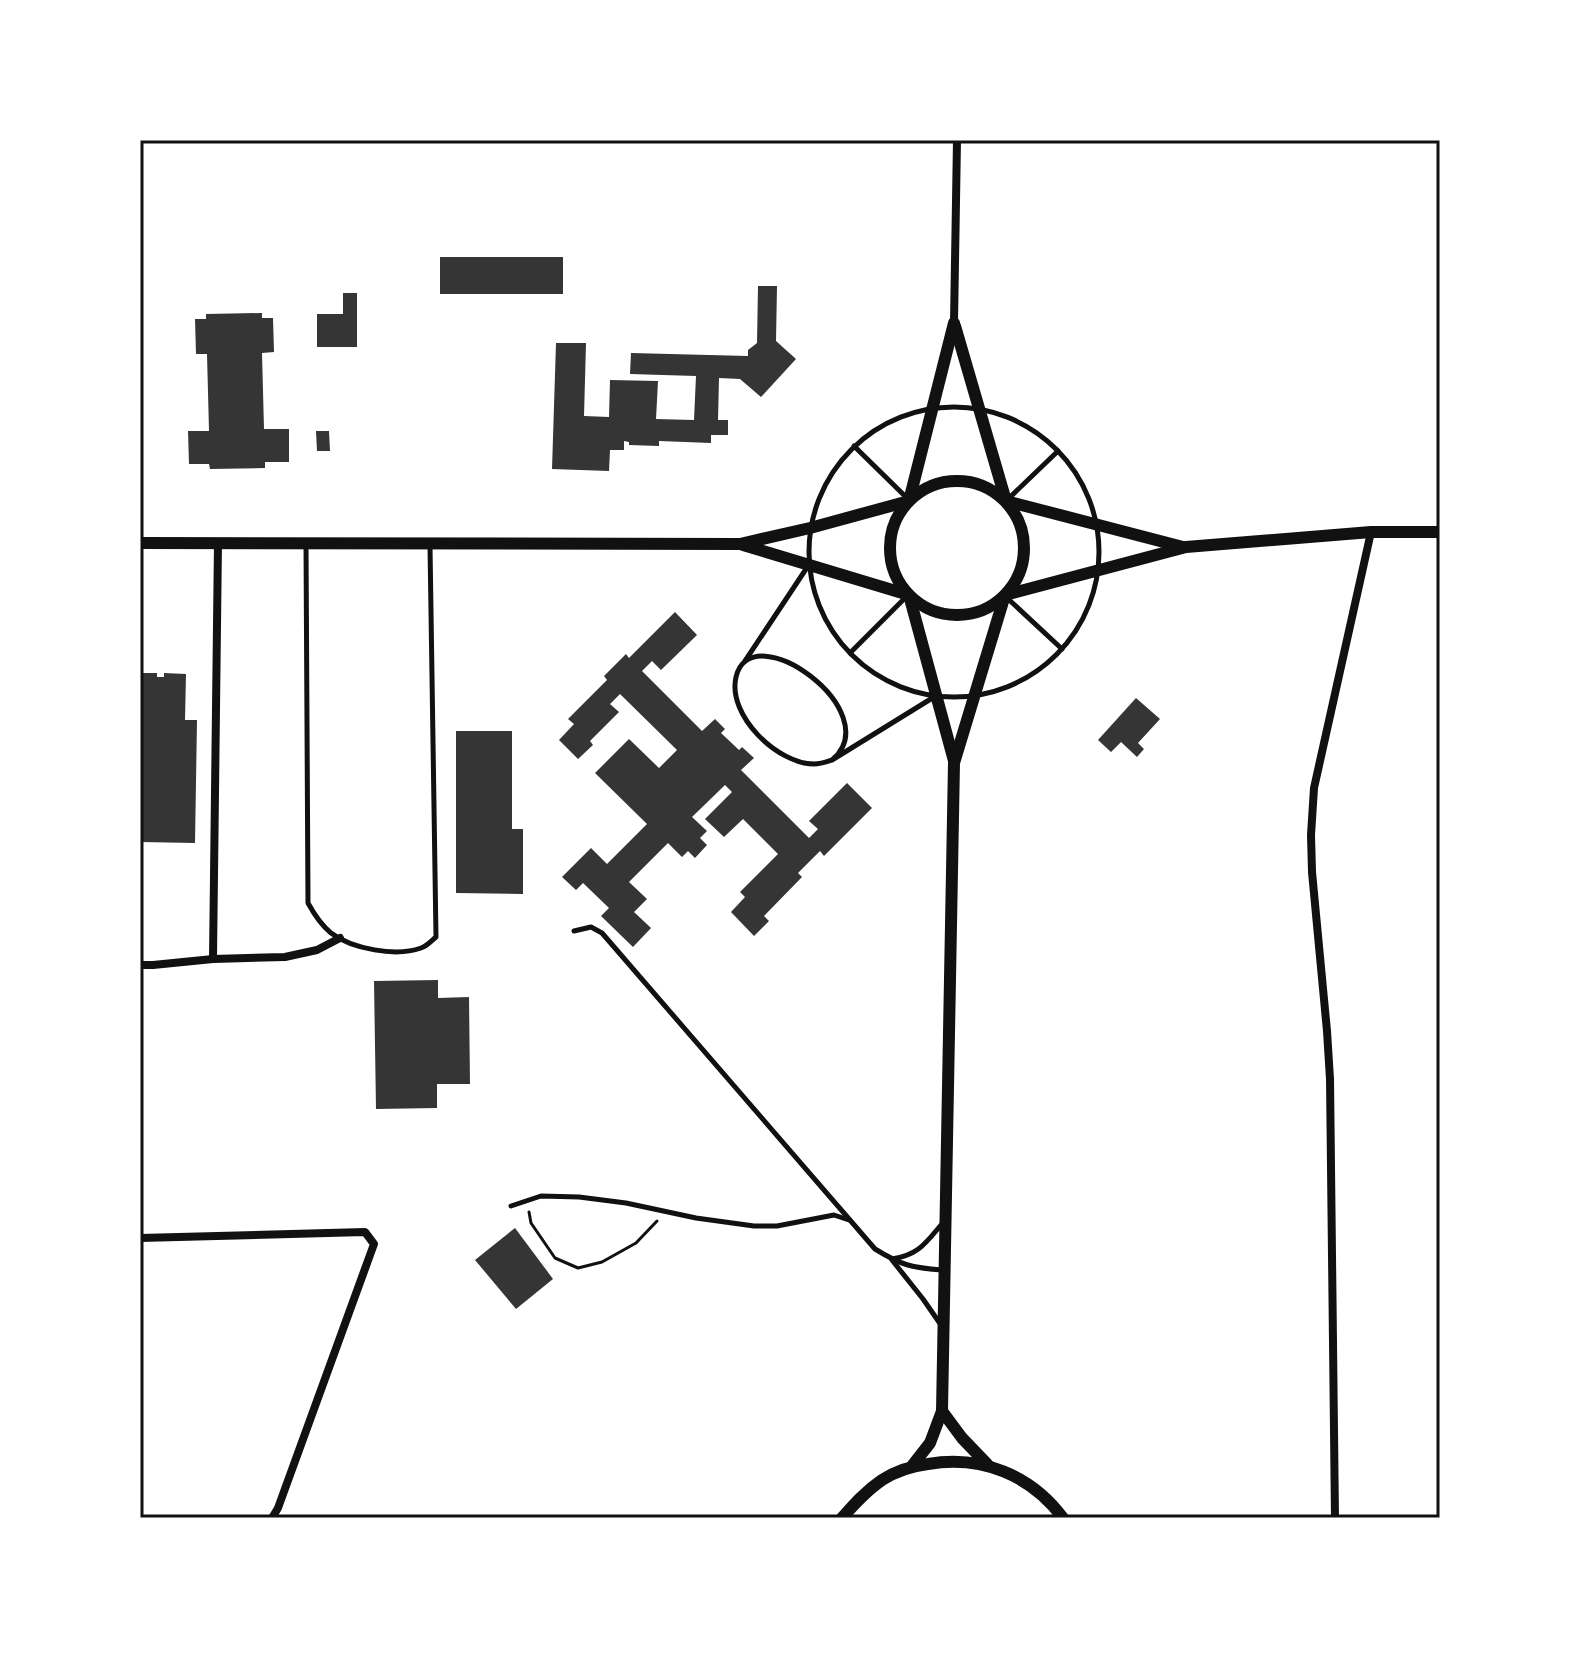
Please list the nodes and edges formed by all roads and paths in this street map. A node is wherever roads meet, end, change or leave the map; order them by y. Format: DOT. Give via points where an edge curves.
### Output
graph roads {
  1 [pos="957,140"];
  2 [pos="954,323"];
  3 [pos="933,408"];
  4 [pos="978,409"];
  5 [pos="854,446"];
  6 [pos="1058,451"];
  7 [pos="909,501"];
  8 [pos="1006,501"];
  9 [pos="1097,526"];
  10 [pos="810,528"];
  11 [pos="1371,532"];
  12 [pos="1440,532"];
  13 [pos="218,542"];
  14 [pos="140,543"];
  15 [pos="306,543"];
  16 [pos="430,543"];
  17 [pos="740,544"];
  18 [pos="1186,547"];
  19 [pos="809,565"];
  20 [pos="1098,571"];
  21 [pos="909,595"];
  22 [pos="1005,595"];
  23 [pos="1062,649"];
  24 [pos="850,653"];
  25 [pos="740,667"];
  26 [pos="937,695"];
  27 [pos="975,696"];
  28 [pos="832,760"];
  29 [pos="954,763"];
  30 [pos="574,931"];
  31 [pos="340,938"];
  32 [pos="213,959"];
  33 [pos="140,965"];
  34 [pos="528,1201"];
  35 [pos="511,1206"];
  36 [pos="667,1212"];
  37 [pos="850,1220"];
  38 [pos="945,1221"];
  39 [pos="140,1238"];
  40 [pos="891,1259"];
  41 [pos="944,1271"];
  42 [pos="943,1329"];
  43 [pos="942,1411"];
  44 [pos="987,1464"];
  45 [pos="912,1466"];
  46 [pos="272,1518"];
  47 [pos="842,1518"];
  48 [pos="1063,1518"];
  49 [pos="1335,1518"];
  1 -- 2 [label="street"];
  2 -- 3 [label="street"];
  2 -- 4 [label="street"];
  3 -- 4 [label="lane"];
  3 -- 5 [label="lane" via="888,423"];
  3 -- 7 [label="street"];
  4 -- 6 [label="lane" via="1026,426"];
  4 -- 8 [label="street"];
  5 -- 7 [label="lane"];
  5 -- 10 [label="lane" via="821,492"];
  6 -- 8 [label="lane"];
  6 -- 9 [label="lane" via="1086,491"];
  7 -- 8 [label="street" via="934,485 963,481"];
  7 -- 10 [label="street"];
  7 -- 21 [label="street" via="897,518 890,548 893,568"];
  8 -- 9 [label="street"];
  8 -- 22 [label="street" via="1019,521 1025,545 1018,576"];
  9 -- 18 [label="street"];
  9 -- 20 [label="lane"];
  10 -- 17 [label="street"];
  10 -- 19 [label="lane"];
  11 -- 12 [label="street"];
  11 -- 18 [label="street"];
  11 -- 49 [label="street" via="1314,788 1311,835 1330,1079"];
  13 -- 14 [label="street"];
  13 -- 15 [label="street"];
  13 -- 32 [label="street"];
  15 -- 16 [label="street"];
  15 -- 31 [label="lane" via="308,903 319,921"];
  16 -- 17 [label="street"];
  16 -- 31 [label="lane" via="436,937 407,952 375,950"];
  17 -- 19 [label="street"];
  18 -- 20 [label="street"];
  19 -- 21 [label="street"];
  19 -- 24 [label="lane" via="819,605"];
  19 -- 25 [label="lane"];
  20 -- 22 [label="street"];
  20 -- 23 [label="lane" via="1089,607"];
  21 -- 22 [label="street" via="931,610 957,615 983,610"];
  21 -- 24 [label="lane"];
  21 -- 26 [label="street"];
  22 -- 23 [label="lane"];
  22 -- 27 [label="street"];
  23 -- 27 [label="lane" via="1028,677"];
  24 -- 26 [label="lane" via="884,679"];
  25 -- 28 [label="lane" via="735,685 740,708 761,738 804,763"];
  25 -- 28 [label="lane" via="765,655 788,661 819,683 845,725 844,746"];
  26 -- 27 [label="lane"];
  26 -- 28 [label="lane"];
  26 -- 29 [label="street"];
  27 -- 29 [label="street"];
  29 -- 38 [label="street"];
  30 -- 37 [label="lane" via="591,927 602,933"];
  31 -- 32 [label="street" via="285,957"];
  32 -- 33 [label="street"];
  34 -- 35 [label="lane"];
  34 -- 36 [label="lane" via="579,1197"];
  34 -- 36 [label="path" via="531,1223 555,1258 578,1268 636,1243"];
  36 -- 37 [label="lane" via="754,1226 834,1215"];
  37 -- 40 [label="lane"];
  38 -- 40 [label="lane" via="922,1248"];
  38 -- 41 [label="street"];
  39 -- 46 [label="street" via="365,1232 374,1244"];
  40 -- 41 [label="lane"];
  40 -- 42 [label="lane"];
  41 -- 42 [label="street"];
  42 -- 43 [label="street"];
  43 -- 44 [label="street"];
  43 -- 45 [label="street" via="930,1443"];
  44 -- 45 [label="street" via="949,1460"];
  44 -- 48 [label="street" via="1033,1487"];
  45 -- 47 [label="street" via="885,1478"];
}
